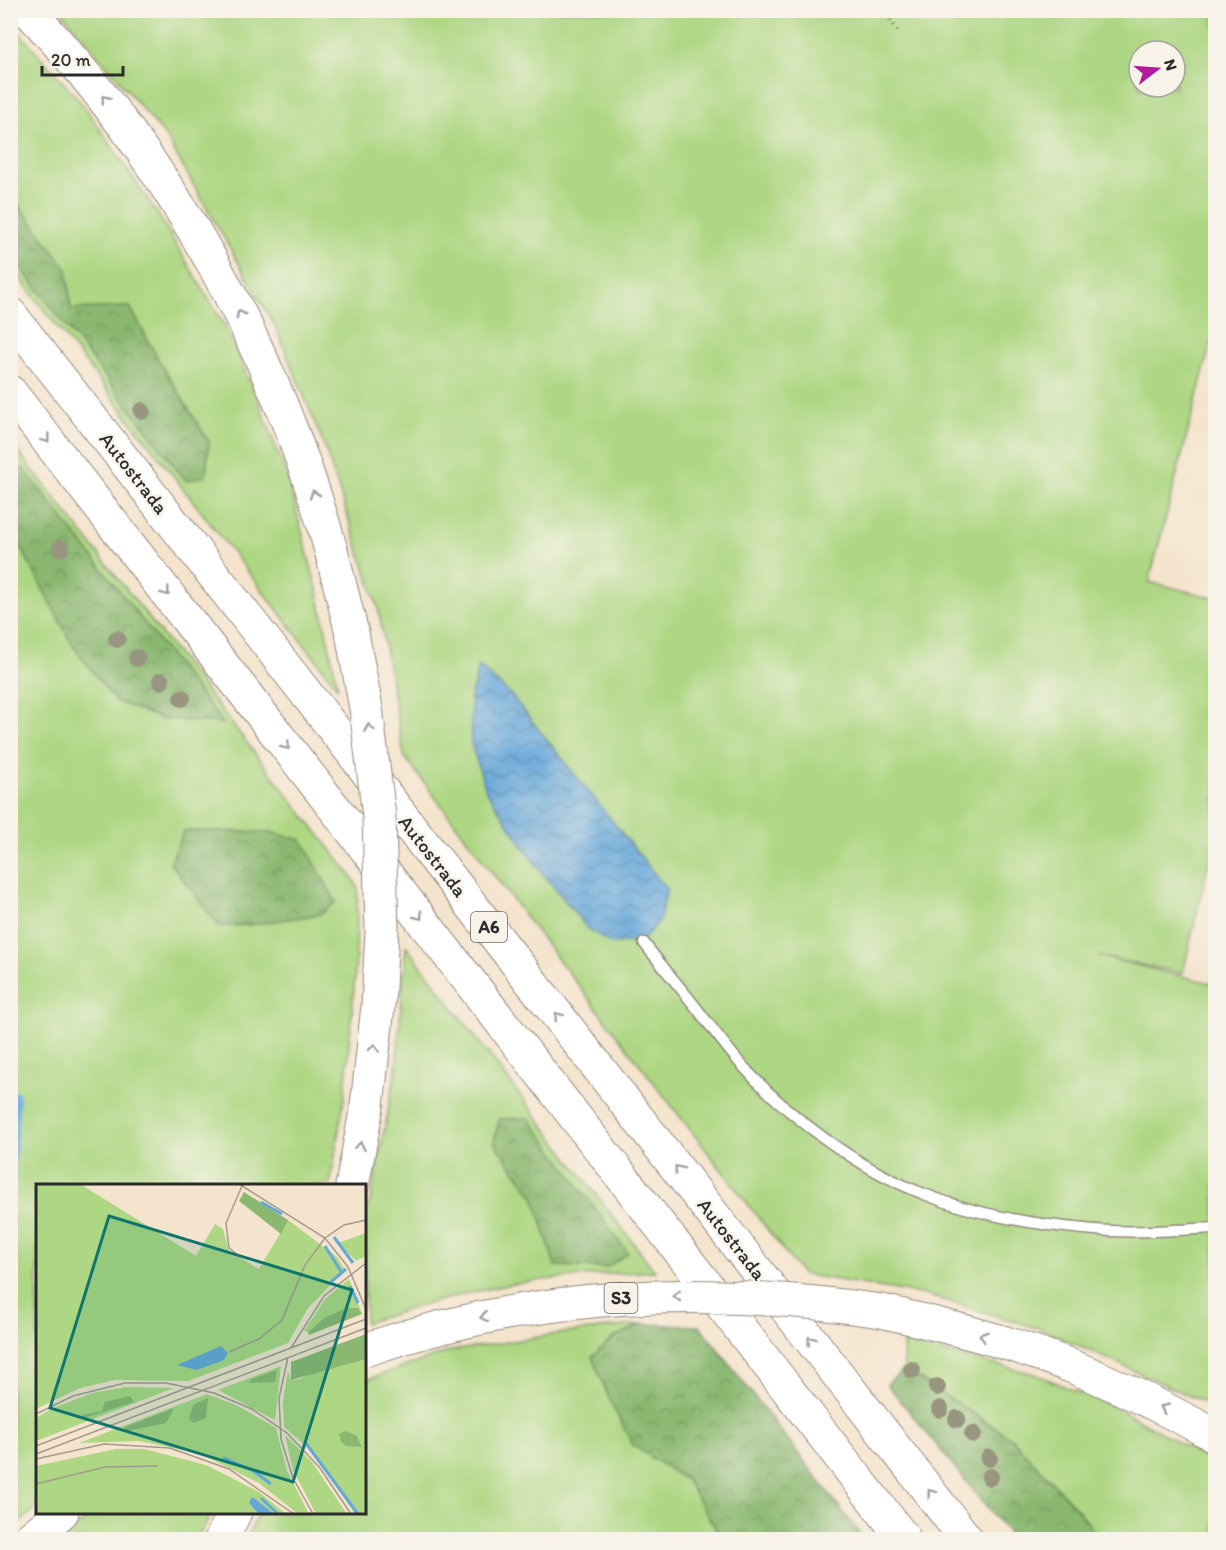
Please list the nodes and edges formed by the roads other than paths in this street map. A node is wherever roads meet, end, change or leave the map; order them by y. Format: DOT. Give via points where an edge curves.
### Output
graph roads {
  1 [pos="28,10"];
  2 [pos="10,314"];
  3 [pos="10,392"];
  4 [pos="644,943"];
  5 [pos="352,1184"];
  6 [pos="1215,1228"];
  7 [pos="366,1349"];
  8 [pos="1215,1436"];
  9 [pos="59,1514"];
  10 [pos="234,1514"];
  11 [pos="28,1539"];
  12 [pos="221,1539"];
  13 [pos="905,1539"];
  14 [pos="967,1539"];
  5 -- 1 [label="highway, one-way, bridge" via="367,1106 377,1017 382,931 379,816 366,708 331,550 300,452 275,390 198,238 112,108"];
  14 -- 2 [label="highway, Autostrada / A6, one-way"];
  3 -- 13 [label="highway, A6, one-way"];
  4 -- 6 [label="lane" via="741,1064 776,1098 835,1146 889,1178 924,1194 1035,1223 1108,1230"];
  8 -- 7 [label="highway, S3, one-way, bridge" via="1145,1399 1056,1360 980,1335 882,1311 823,1303 738,1296 607,1299 488,1316"];
  9 -- 11 [label="highway"];
  10 -- 12 [label="highway"];
}
